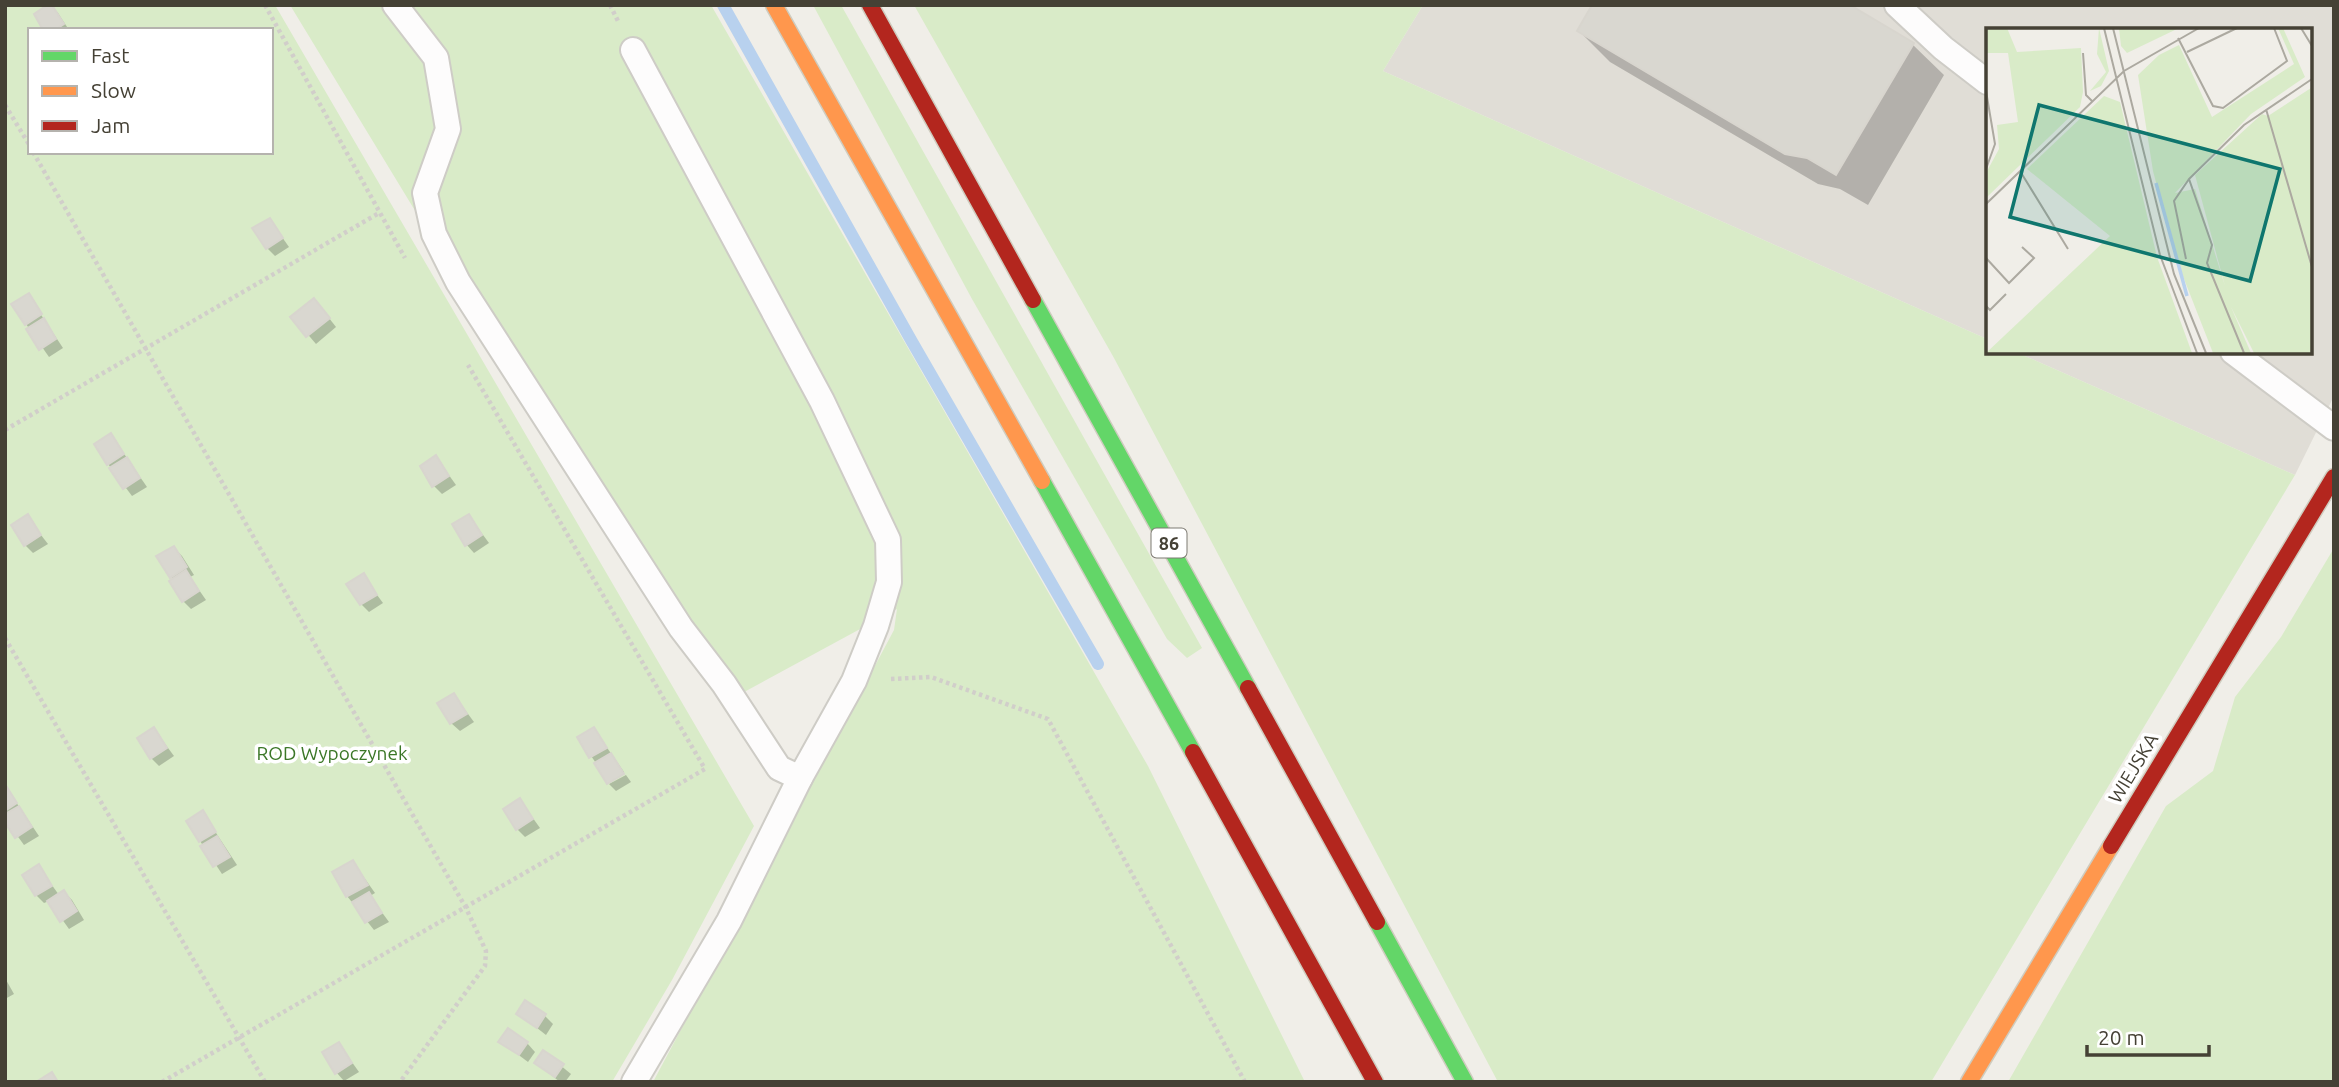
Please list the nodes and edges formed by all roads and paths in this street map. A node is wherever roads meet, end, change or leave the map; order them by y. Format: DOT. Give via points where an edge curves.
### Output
graph roads {
  1 [pos="265,5"];
  2 [pos="395,5"];
  3 [pos="774,5"];
  4 [pos="870,5"];
  5 [pos="1897,5"];
  6 [pos="634,50"];
  7 [pos="1986,81"];
  8 [pos="5,105"];
  9 [pos="28,143"];
  10 [pos="34,154"];
  11 [pos="379,213"];
  12 [pos="407,260"];
  13 [pos="149,349"];
  14 [pos="2236,354"];
  15 [pos="462,355"];
  16 [pos="2334,428"];
  17 [pos="5,430"];
  18 [pos="2334,477"];
  19 [pos="5,638"];
  20 [pos="854,681"];
  21 [pos="800,778"];
  22 [pos="466,908"];
  23 [pos="240,1036"];
  24 [pos="162,1082"];
  25 [pos="265,1082"];
  26 [pos="400,1082"];
  27 [pos="634,1082"];
  28 [pos="1245,1082"];
  29 [pos="1375,1082"];
  30 [pos="1465,1082"];
  31 [pos="1969,1082"];
  1 -- 11 [label="path"];
  2 -- 21 [label="lane" via="436,58 448,129 425,193 434,234 458,282 681,628 779,768"];
  3 -- 29 [label="main road"];
  4 -- 30 [label="main road, 86"];
  5 -- 7 [label="lane"];
  6 -- 20 [label="lane" via="822,401 888,540 889,582"];
  8 -- 9 [label="path"];
  10 -- 13 [label="path"];
  11 -- 12 [label="path"];
  11 -- 13 [label="path"];
  13 -- 17 [label="path"];
  13 -- 22 [label="path"];
  14 -- 16 [label="lane"];
  15 -- 22 [label="path" via="705,769"];
  18 -- 31 [label="main road, WIEJSKA"];
  19 -- 23 [label="path"];
  20 -- 21 [label="lane"];
  20 -- 28 [label="path" via="931,677 1048,719"];
  21 -- 27 [label="lane" via="729,921"];
  22 -- 23 [label="path"];
  22 -- 26 [label="path" via="486,951 485,966"];
  23 -- 24 [label="path"];
  23 -- 25 [label="path"];
}
